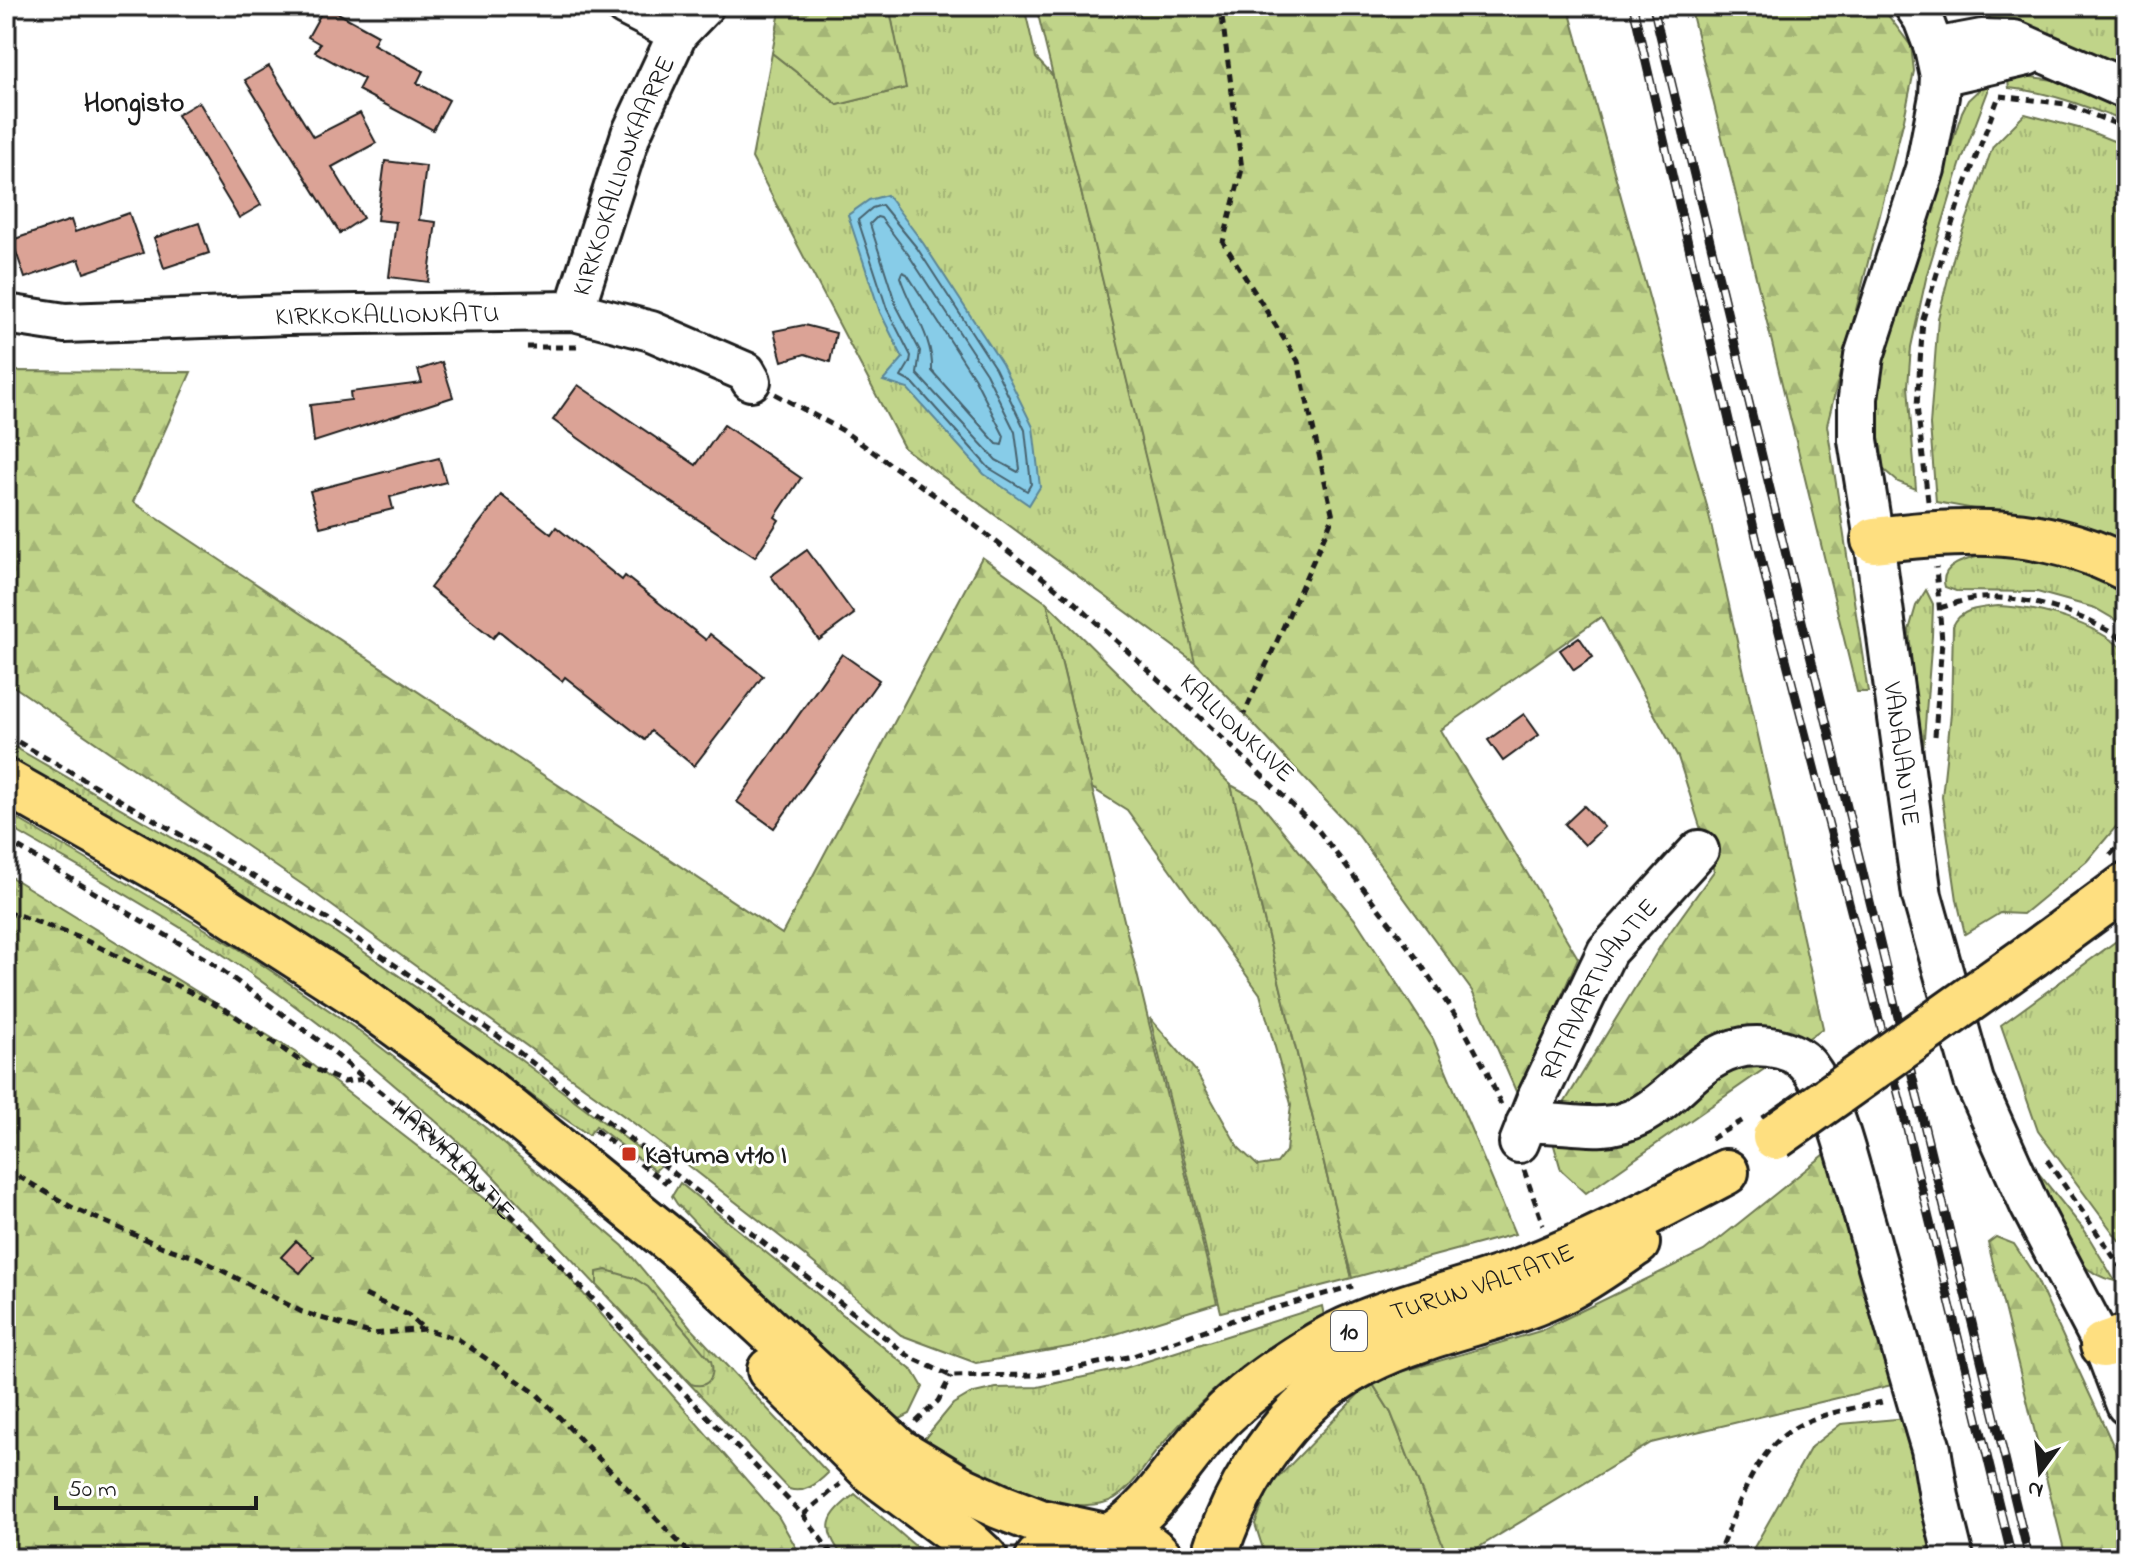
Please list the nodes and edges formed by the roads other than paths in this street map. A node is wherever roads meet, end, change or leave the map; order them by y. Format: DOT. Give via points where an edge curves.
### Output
graph roads {
  1 [pos="625,6"];
  2 [pos="704,6"];
  3 [pos="1914,6"];
  4 [pos="678,33"];
  5 [pos="1937,62"];
  6 [pos="2126,89"];
  7 [pos="6,314"];
  8 [pos="580,329"];
  9 [pos="751,381"];
  10 [pos="1874,540"];
  11 [pos="2126,568"];
  12 [pos="6,782"];
  13 [pos="1699,850"];
  14 [pos="2120,893"];
  15 [pos="1726,1172"];
  16 [pos="589,1175"];
  17 [pos="2115,1341"];
  18 [pos="2126,1405"];
  19 [pos="1108,1536"];
  20 [pos="985,1558"];
  21 [pos="1038,1558"];
  22 [pos="1161,1558"];
  23 [pos="1214,1558"];
  24 [pos="1954,1558"];
  1 -- 4 [label="street"];
  2 -- 4 [label="street, KIRKKOKALLIONKAARRE"];
  3 -- 5 [label="street"];
  4 -- 8 [label="street, KIRKKOKALLIONKAARRE" via="631,134"];
  5 -- 6 [label="street" via="2055,58"];
  5 -- 10 [label="street, VANAJANTIE" via="1936,115 1925,169 1864,356 1858,398 1858,440"];
  7 -- 8 [label="street, KIRKKOKALLIONKATU" via="65,323 287,315"];
  8 -- 9 [label="street, KIRKKOKALLIONKATU" via="651,331 746,372"];
  10 -- 11 [label="main road" via="1979,531 2032,536 2096,553"];
  10 -- 17 [label="street, VANAJANTIE" via="1922,896 1969,1065 2030,1206"];
  12 -- 16 [label="main road" via="177,879 351,991 478,1084"];
  13 -- 24 [label="street, RATAVARTIJANTIE" via="1607,951 1522,1133 1541,1122 1581,1127 1619,1124 1642,1115 1711,1058 1736,1049 1769,1047 1810,1067 1838,1126 1931,1449"];
  14 -- 15 [label="main road, TURUN VALTATIE / 10, bridge"];
  15 -- 19 [label="main road, TURUN VALTATIE / 10" via="1587,1243 1322,1342 1243,1396 1149,1506"];
  15 -- 23 [label="main road, TURUN VALTATIE / 10" via="1640,1242 1565,1290 1390,1350 1320,1391 1268,1450 1229,1518"];
  16 -- 19 [label="main road" via="722,1285 899,1451 999,1506 1056,1526"];
  16 -- 20 [label="main road" via="841,1443"];
  17 -- 18 [label="street, VANAJANTIE"];
  19 -- 21 [label="main road, 10" via="1067,1543"];
  19 -- 22 [label="main road, 10" via="1140,1541"];
}
